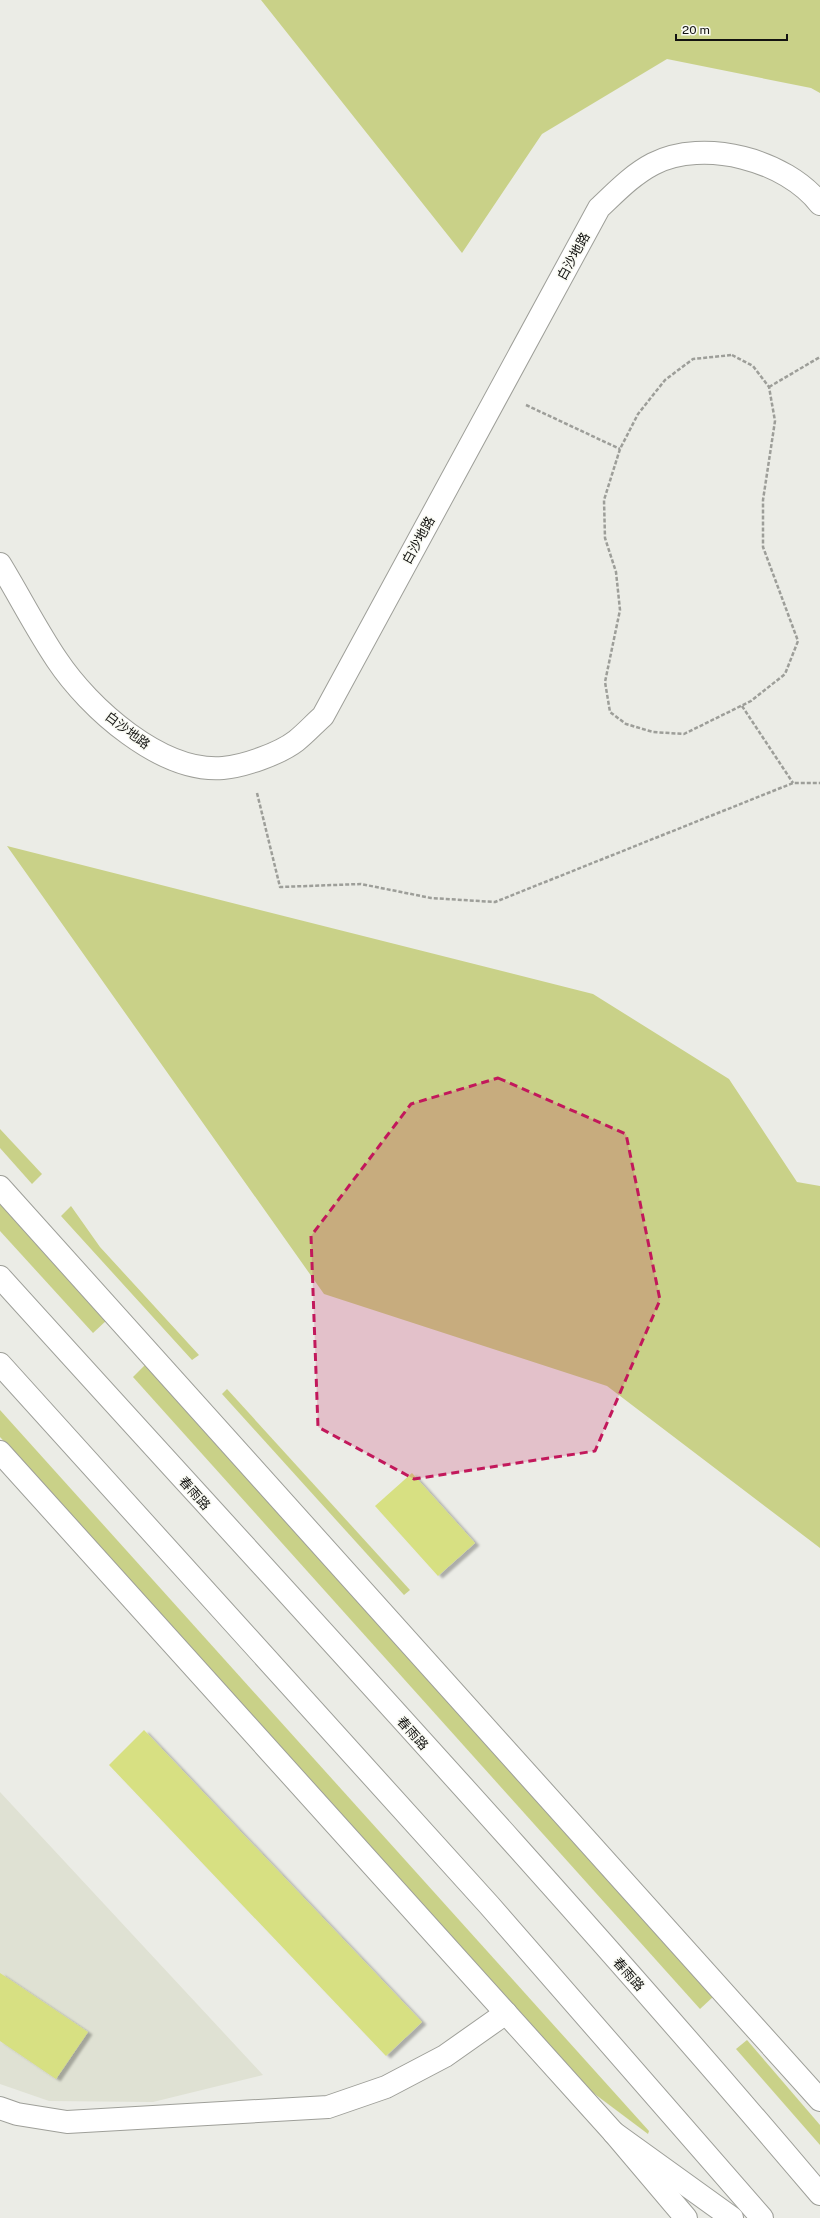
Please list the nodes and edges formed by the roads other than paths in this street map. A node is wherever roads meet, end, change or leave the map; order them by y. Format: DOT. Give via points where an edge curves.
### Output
graph roads {
  1 [pos="820,204"];
  2 [pos="0,564"];
  3 [pos="0,1187"];
  4 [pos="0,1277"];
  5 [pos="0,1364"];
  6 [pos="0,1452"];
  7 [pos="506,2014"];
  8 [pos="820,2100"];
  9 [pos="0,2108"];
  10 [pos="614,2133"];
  11 [pos="820,2194"];
  12 [pos="686,2218"];
  13 [pos="732,2218"];
  14 [pos="762,2218"];
  1 -- 2 [label="street, 白沙地路" via="811,192 784,172 752,159 718,154 685,154 654,163 624,183 599,208 323,716 295,741 262,758 223,768 183,763 145,746 118,725 84,692 58,660"];
  3 -- 8 [label="street"];
  4 -- 11 [label="street, 春雨路" via="546,1880 718,2073"];
  5 -- 14 [label="street" via="489,1905"];
  6 -- 7 [label="street"];
  7 -- 9 [label="street" via="445,2056 386,2087 328,2106 67,2122 17,2114"];
  7 -- 10 [label="street"];
  10 -- 12 [label="street"];
  10 -- 13 [label="street"];
}
